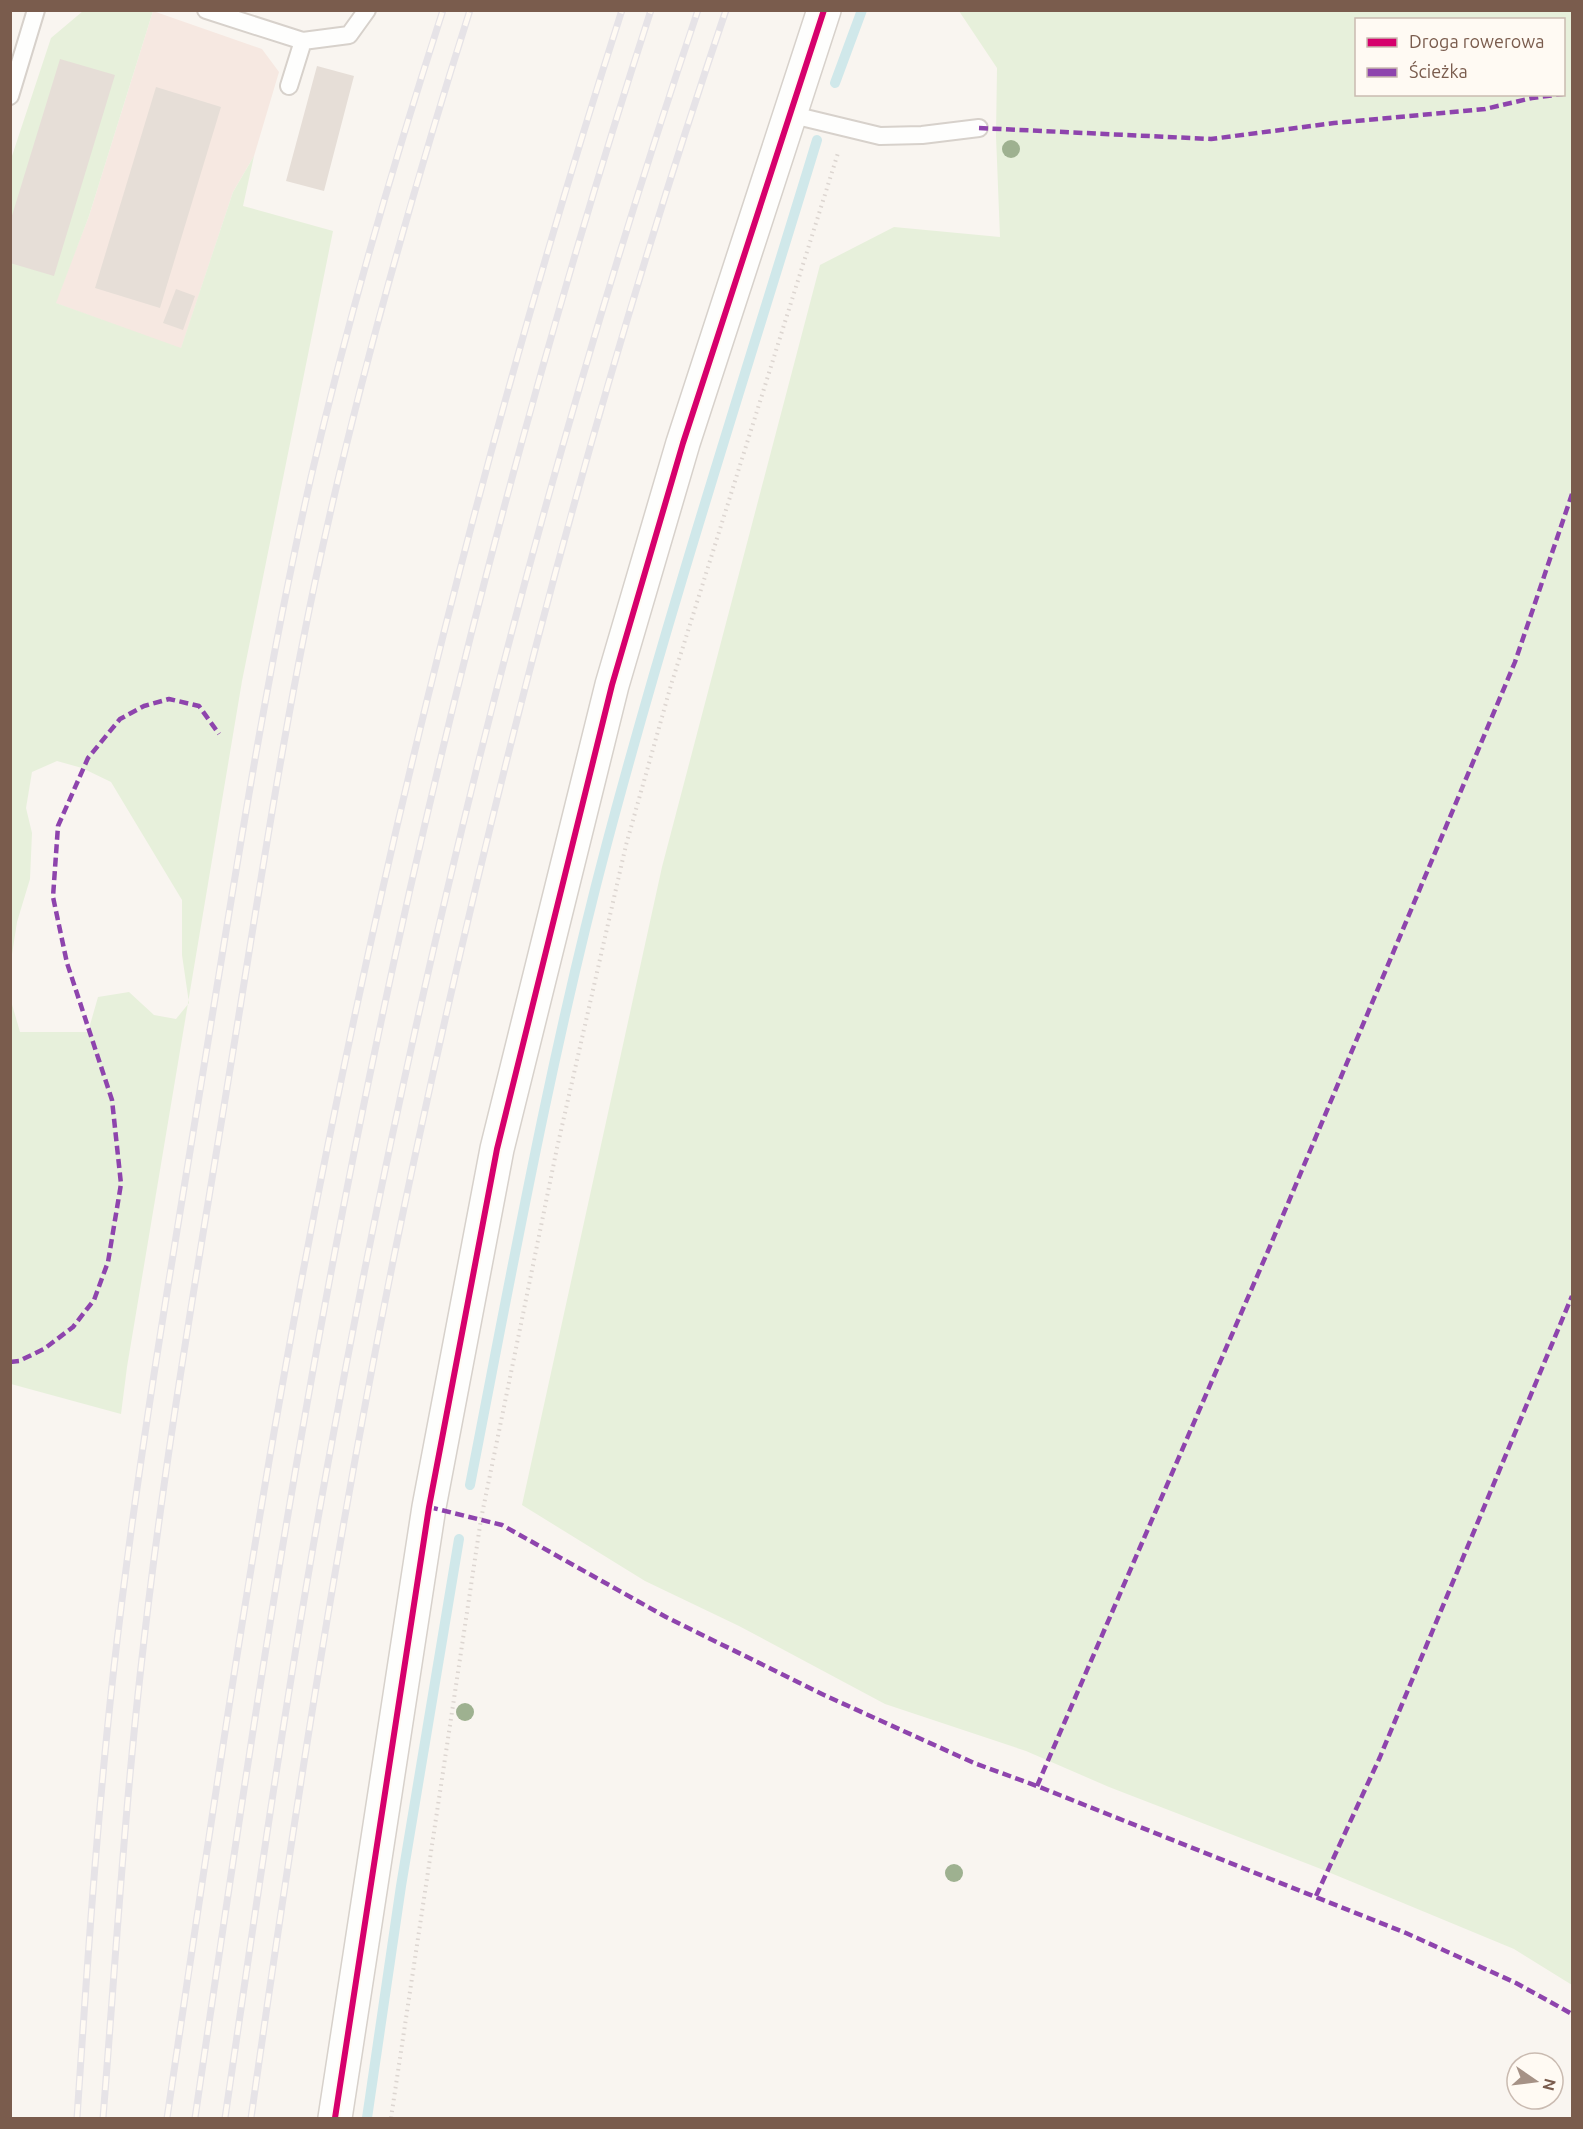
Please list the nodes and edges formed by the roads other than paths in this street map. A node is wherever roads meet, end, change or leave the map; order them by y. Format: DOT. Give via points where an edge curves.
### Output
graph roads {
  1 [pos="36,10"];
  2 [pos="206,10"];
  3 [pos="367,10"];
  4 [pos="824,10"];
  5 [pos="303,41"];
  6 [pos="289,86"];
  7 [pos="10,96"];
  8 [pos="793,115"];
  9 [pos="979,128"];
  10 [pos="335,2118"];
  1 -- 7 [label="lane"];
  2 -- 5 [label="lane"];
  3 -- 5 [label="lane" via="349,34"];
  4 -- 8 [label="street"];
  5 -- 6 [label="lane"];
  8 -- 9 [label="lane" via="880,136"];
  8 -- 10 [label="street" via="683,443 612,685 497,1149 429,1508"];
}
